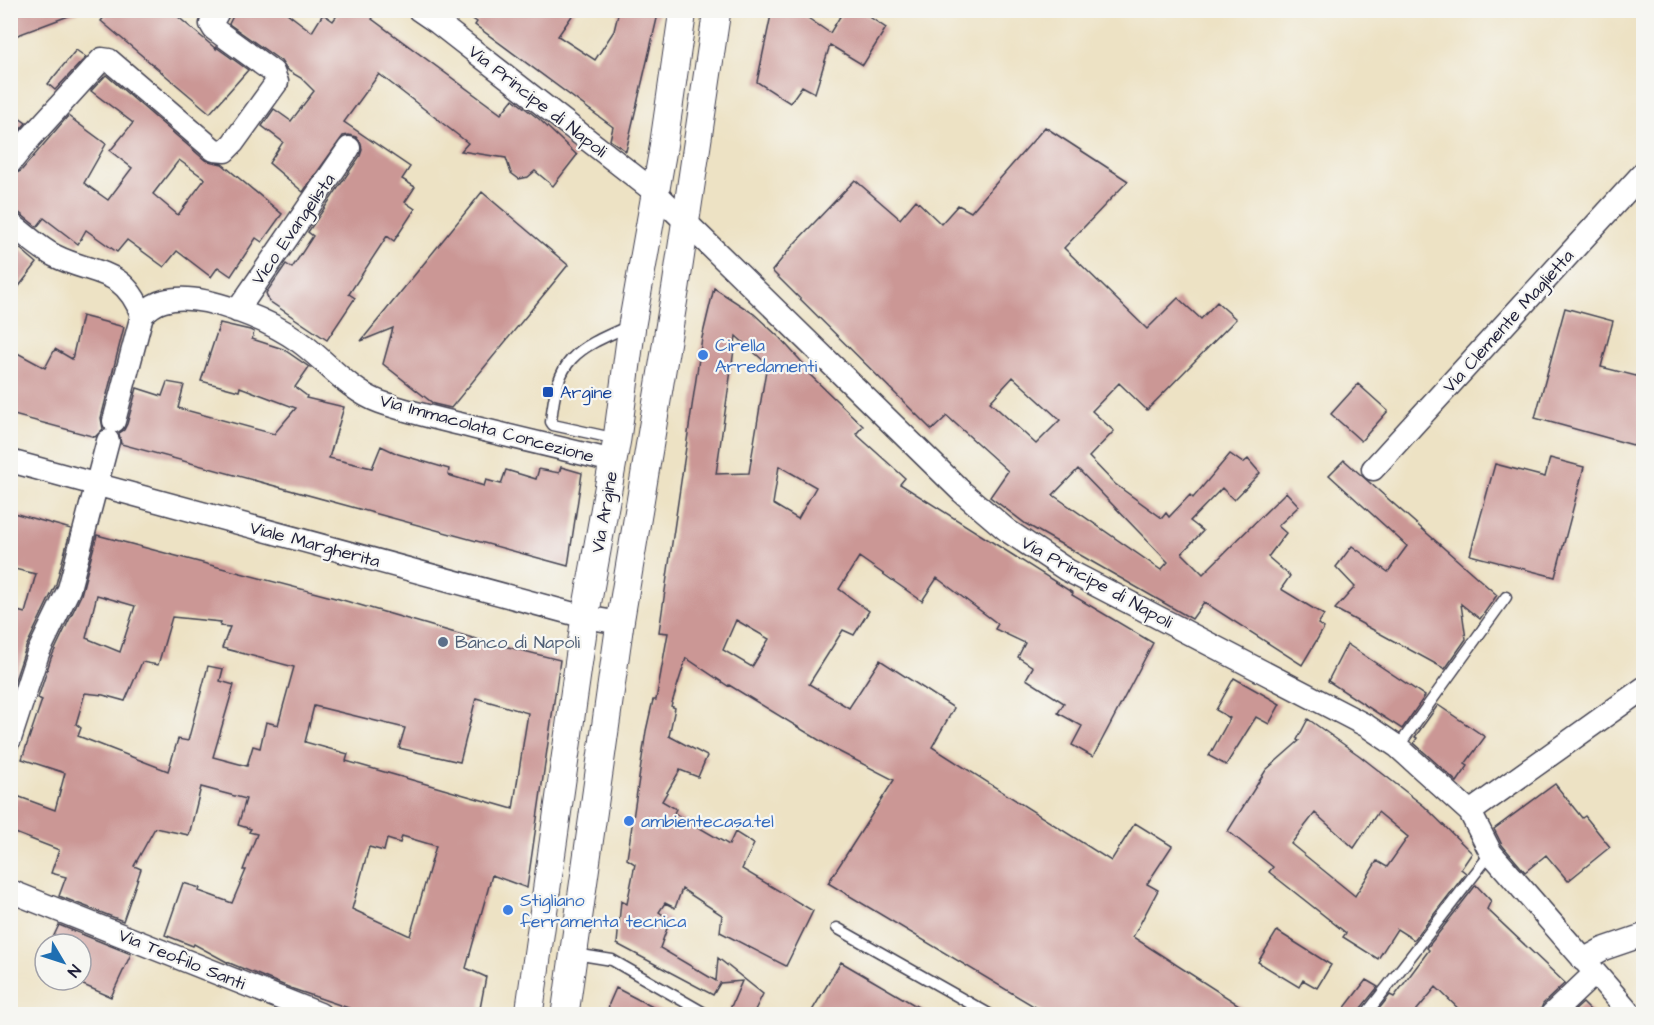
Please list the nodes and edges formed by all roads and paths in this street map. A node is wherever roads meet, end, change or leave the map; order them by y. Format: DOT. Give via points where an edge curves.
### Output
graph roads {
  1 [pos="219,10"];
  2 [pos="419,10"];
  3 [pos="683,10"];
  4 [pos="717,10"];
  5 [pos="350,148"];
  6 [pos="10,164"];
  7 [pos="1644,172"];
  8 [pos="656,193"];
  9 [pos="685,221"];
  10 [pos="10,223"];
  11 [pos="237,311"];
  12 [pos="142,315"];
  13 [pos="632,325"];
  14 [pos="615,450"];
  15 [pos="10,461"];
  16 [pos="1373,469"];
  17 [pos="98,486"];
  18 [pos="1506,597"];
  19 [pos="585,617"];
  20 [pos="620,623"];
  21 [pos="1644,688"];
  22 [pos="10,739"];
  23 [pos="1398,747"];
  24 [pos="1470,813"];
  25 [pos="1491,852"];
  26 [pos="10,891"];
  27 [pos="837,928"];
  28 [pos="1644,935"];
  29 [pos="574,953"];
  30 [pos="1588,967"];
  31 [pos="320,1014"];
  32 [pos="529,1014"];
  33 [pos="565,1014"];
  34 [pos="706,1014"];
  35 [pos="989,1014"];
  36 [pos="1365,1014"];
  37 [pos="1552,1014"];
  38 [pos="1631,1014"];
  1 -- 6 [label="street" via="211,24 214,29 273,72 277,82 225,151 214,150 109,60 102,59"];
  2 -- 8 [label="street, Via Principe di Napoli"];
  3 -- 8 [label="street, Via Argine"];
  4 -- 9 [label="street, Via Argine"];
  5 -- 11 [label="street, Vico Evangelista"];
  7 -- 16 [label="street, Via Clemente Maglietta"];
  8 -- 9 [label="street, Via Principe di Napoli"];
  8 -- 13 [label="street, Via Argine"];
  9 -- 20 [label="street, Via Argine"];
  9 -- 23 [label="street, Via Principe di Napoli" via="962,492 1008,531 1067,570 1367,726"];
  10 -- 12 [label="street" via="48,253 115,278 127,287"];
  11 -- 12 [label="street, Via Immacolata Concezione" via="188,298 165,300"];
  11 -- 14 [label="street, Via Immacolata Concezione" via="299,342 376,401 414,413"];
  12 -- 17 [label="street"];
  13 -- 14 [label="street, Via Argine"];
  13 -- 14 [label="lane" via="585,346 570,359 554,392 553,424"];
  14 -- 19 [label="street, Via Argine"];
  15 -- 17 [label="street, Viale Margherita"];
  17 -- 19 [label="street, Viale Margherita"];
  17 -- 22 [label="street" via="69,589 38,653"];
  18 -- 23 [label="lane"];
  19 -- 20 [label="street, Viale Margherita"];
  19 -- 32 [label="street, Via Argine"];
  20 -- 29 [label="street, Via Argine"];
  21 -- 24 [label="street"];
  23 -- 24 [label="street, Via Principe di Napoli"];
  24 -- 25 [label="street, Via Principe di Napoli"];
  25 -- 30 [label="street, Via Principe di Napoli"];
  25 -- 36 [label="lane"];
  26 -- 31 [label="street, Via Teofilo Santi"];
  27 -- 35 [label="lane"];
  28 -- 30 [label="street" via="1604,949"];
  29 -- 33 [label="street, Via Argine"];
  29 -- 34 [label="lane" via="612,960"];
  30 -- 37 [label="street"];
  30 -- 38 [label="street, Via Principe di Napoli"];
}
